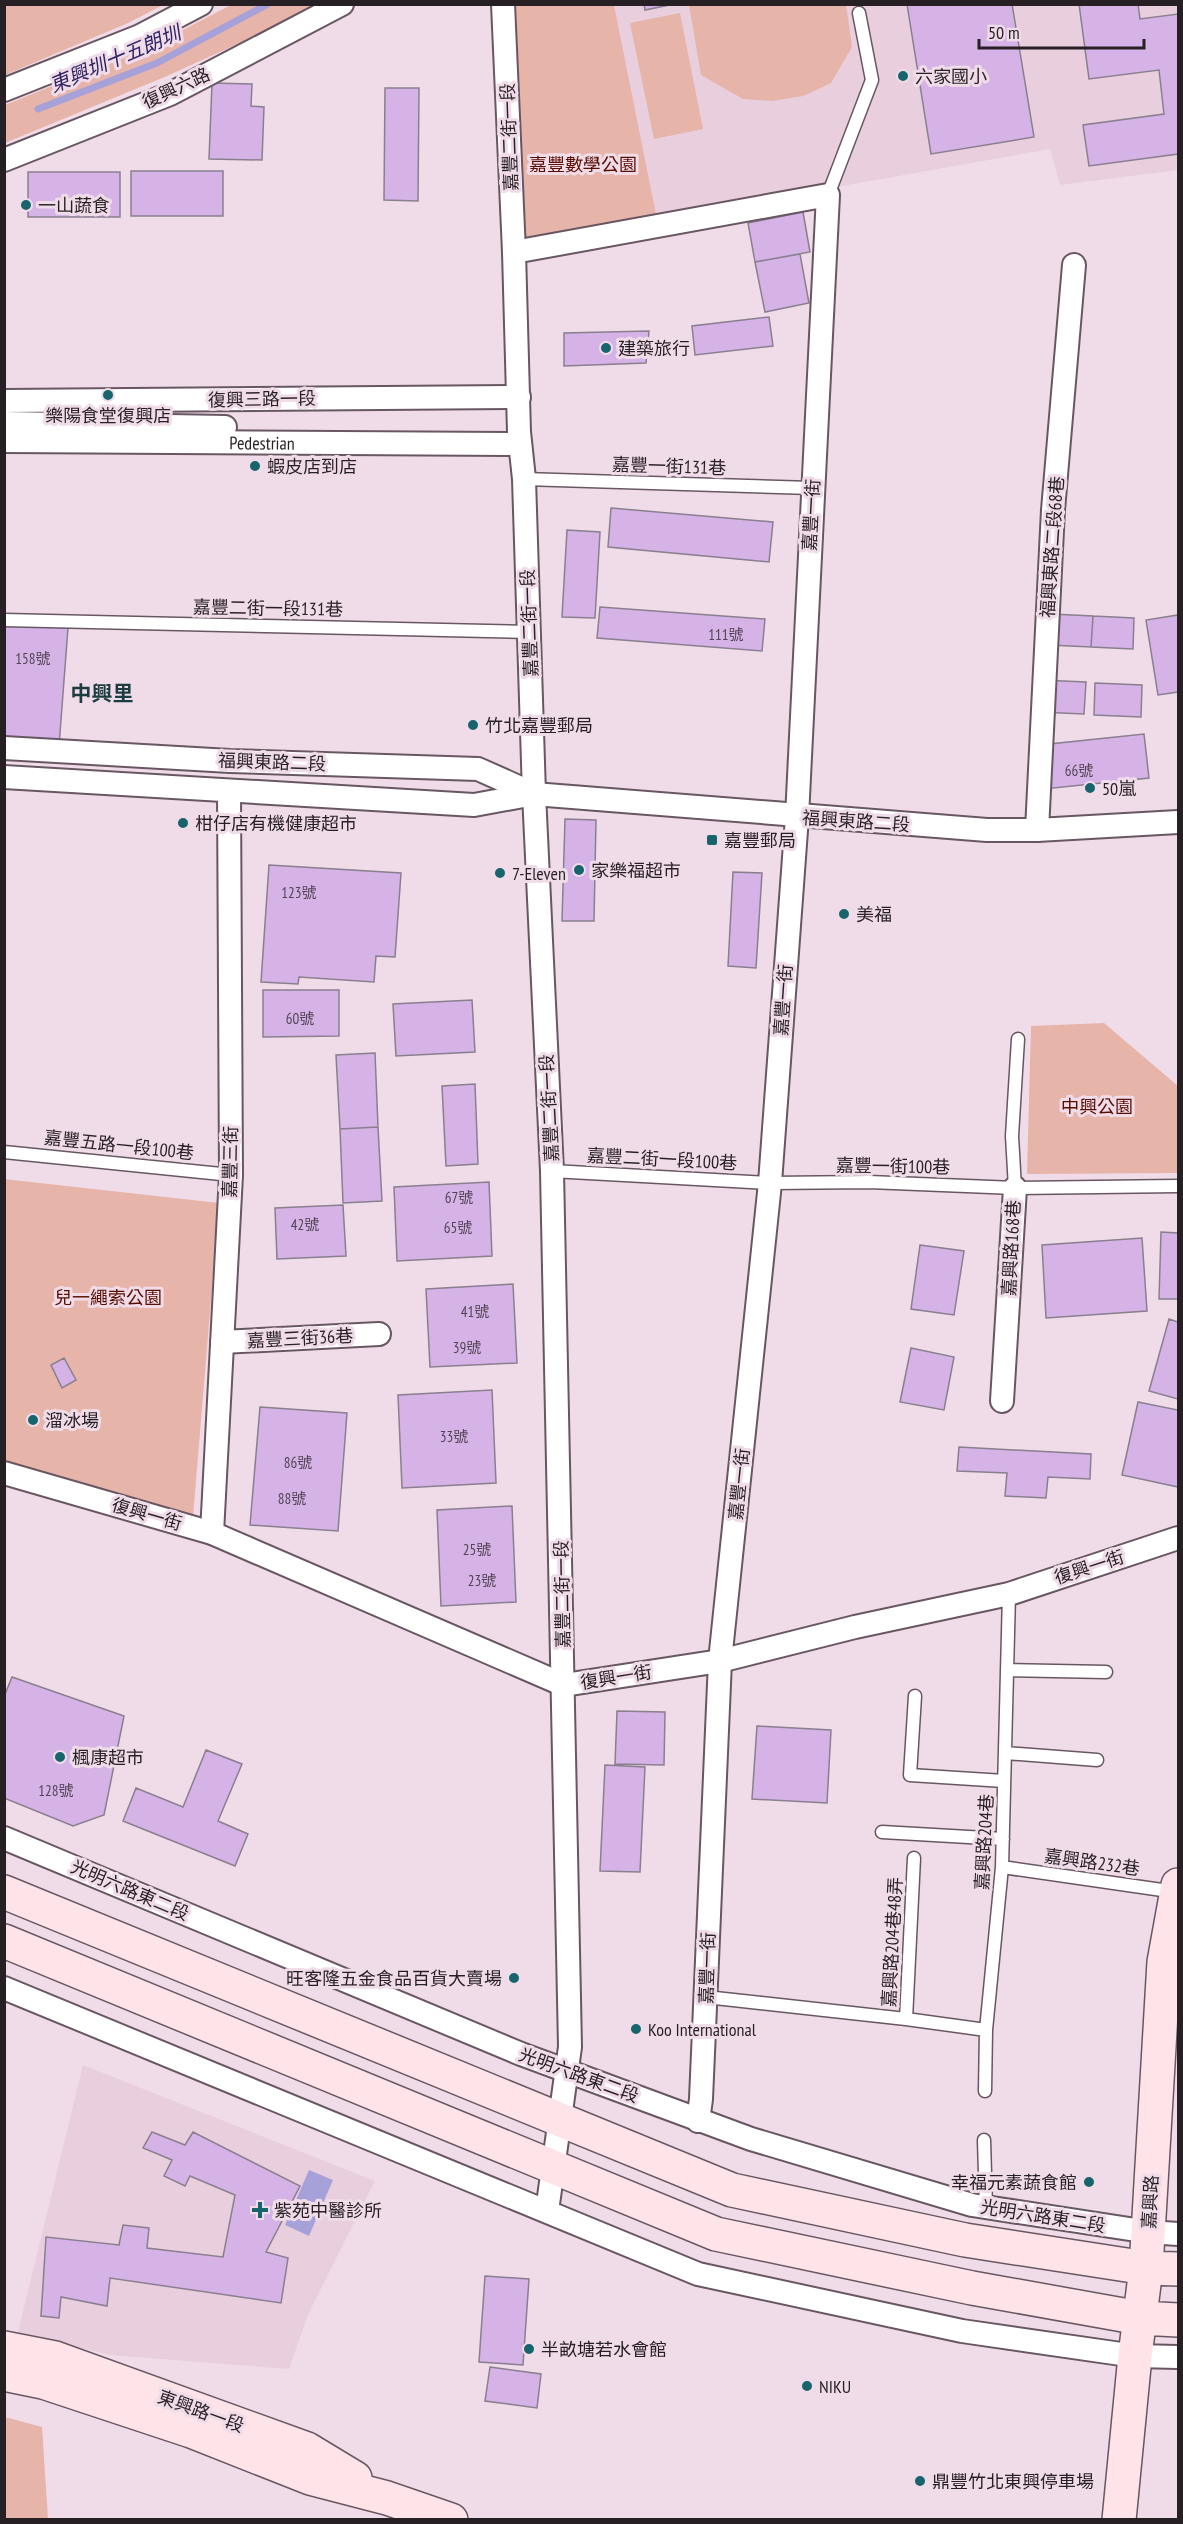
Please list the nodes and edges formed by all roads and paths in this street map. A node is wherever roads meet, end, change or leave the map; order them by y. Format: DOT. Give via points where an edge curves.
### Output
graph roads {
  1 [pos="201,4"];
  2 [pos="342,4"];
  3 [pos="503,4"];
  4 [pos="859,13"];
  5 [pos="4,90"];
  6 [pos="4,160"];
  7 [pos="828,195"];
  8 [pos="514,252"];
  9 [pos="1074,265"];
  10 [pos="519,396"];
  11 [pos="4,401"];
  12 [pos="4,423"];
  13 [pos="519,438"];
  14 [pos="4,441"];
  15 [pos="524,479"];
  16 [pos="812,488"];
  17 [pos="4,620"];
  18 [pos="530,632"];
  19 [pos="4,748"];
  20 [pos="4,777"];
  21 [pos="229,790"];
  22 [pos="534,794"];
  23 [pos="797,816"];
  24 [pos="1179,822"];
  25 [pos="1036,830"];
  26 [pos="1018,1039"];
  27 [pos="4,1152"];
  28 [pos="552,1171"];
  29 [pos="231,1175"];
  30 [pos="770,1183"];
  31 [pos="1179,1186"];
  32 [pos="1014,1188"];
  33 [pos="379,1334"];
  34 [pos="222,1342"];
  35 [pos="1002,1401"];
  36 [pos="4,1473"];
  37 [pos="212,1533"];
  38 [pos="1179,1538"];
  39 [pos="1009,1594"];
  40 [pos="720,1661"];
  41 [pos="1007,1670"];
  42 [pos="1106,1672"];
  43 [pos="564,1685"];
  44 [pos="915,1696"];
  45 [pos="1005,1753"];
  46 [pos="1098,1760"];
  47 [pos="1004,1781"];
  48 [pos="882,1832"];
  49 [pos="4,1838"];
  50 [pos="1003,1839"];
  51 [pos="914,1858"];
  52 [pos="1002,1867"];
  53 [pos="1178,1890"];
  54 [pos="4,1892"];
  55 [pos="4,1941"];
  56 [pos="4,1988"];
  57 [pos="706,1997"];
  58 [pos="906,2019"];
  59 [pos="986,2030"];
  60 [pos="566,2071"];
  61 [pos="985,2091"];
  62 [pos="560,2119"];
  63 [pos="698,2121"];
  64 [pos="984,2140"];
  65 [pos="554,2167"];
  66 [pos="986,2208"];
  67 [pos="547,2211"];
  68 [pos="1164,2233"];
  69 [pos="1146,2268"];
  70 [pos="1179,2269"];
  71 [pos="1140,2318"];
  72 [pos="1179,2320"];
  73 [pos="4,2348"];
  74 [pos="1135,2356"];
  75 [pos="1179,2357"];
  76 [pos="4,2374"];
  77 [pos="387,2498"];
  78 [pos="451,2520"];
  79 [pos="1119,2520"];
  1 -- 5 [label="street" via="140,36"];
  2 -- 6 [label="street, 復興六路" via="170,94"];
  3 -- 8 [label="street, 嘉豐二街一段"];
  4 -- 7 [label="lane" via="872,80"];
  7 -- 8 [label="street"];
  7 -- 16 [label="street, 嘉豐一街"];
  8 -- 10 [label="street, 嘉豐二街一段"];
  9 -- 25 [label="street, 福興東路二段68巷" via="1053,510"];
  10 -- 11 [label="street, 復興三路一段"];
  10 -- 13 [label="street, 嘉豐二街一段"];
  12 -- 13 [label="street, 復興三路一段"];
  13 -- 14 [label="street, Pedestrian"];
  13 -- 15 [label="street, 嘉豐二街一段"];
  15 -- 16 [label="lane, 嘉豐一街131巷"];
  15 -- 18 [label="street, 嘉豐二街一段"];
  16 -- 23 [label="street, 嘉豐一街"];
  17 -- 18 [label="lane, 嘉豐二街一段131巷"];
  18 -- 22 [label="street, 嘉豐二街一段"];
  19 -- 22 [label="street, 福興東路二段" via="230,761 478,768"];
  20 -- 21 [label="street, 福興東路二段"];
  21 -- 22 [label="street, 福興東路二段" via="474,806"];
  21 -- 29 [label="street, 嘉豐三街"];
  22 -- 23 [label="street, 福興東路二段"];
  22 -- 28 [label="street, 嘉豐二街一段"];
  23 -- 25 [label="street, 福興東路二段" via="940,828"];
  23 -- 30 [label="street, 嘉豐一街"];
  24 -- 25 [label="street, 福興東路二段"];
  26 -- 32 [label="lane" via="1012,1136"];
  27 -- 29 [label="lane, 嘉豐五路一段100巷"];
  28 -- 30 [label="lane, 嘉豐二街一段100巷"];
  28 -- 43 [label="street, 嘉豐二街一段"];
  29 -- 34 [label="street, 嘉豐三街"];
  30 -- 32 [label="lane, 嘉豐一街100巷" via="869,1182"];
  30 -- 40 [label="street, 嘉豐一街"];
  31 -- 32 [label="lane, 嘉興路168巷"];
  32 -- 35 [label="street, 嘉興路168巷"];
  33 -- 34 [label="street, 嘉豐三街36巷"];
  34 -- 37 [label="street, 嘉豐三街"];
  36 -- 37 [label="street, 復興一街"];
  37 -- 43 [label="street, 復興一街"];
  38 -- 39 [label="street, 復興一街"];
  39 -- 40 [label="street, 復興一街"];
  39 -- 41 [label="lane, 嘉興路204巷"];
  40 -- 43 [label="street, 復興一街"];
  40 -- 57 [label="street, 嘉豐一街"];
  41 -- 42 [label="lane"];
  41 -- 45 [label="lane, 嘉興路204巷"];
  43 -- 60 [label="street, 嘉豐二街一段" via="570,2047"];
  44 -- 47 [label="lane" via="910,1775"];
  45 -- 46 [label="lane"];
  45 -- 47 [label="lane, 嘉興路204巷"];
  47 -- 50 [label="lane, 嘉興路204巷"];
  48 -- 50 [label="lane"];
  49 -- 60 [label="street, 光明六路東二段"];
  50 -- 52 [label="lane, 嘉興路204巷"];
  51 -- 58 [label="lane, 嘉興路204巷48弄"];
  52 -- 53 [label="lane, 嘉興路232巷"];
  52 -- 59 [label="lane, 嘉興路204巷"];
  53 -- 68 [label="main road, 嘉興路" via="1164,1962"];
  54 -- 62 [label="main road, 光明六路東二段"];
  55 -- 65 [label="main road"];
  56 -- 67 [label="street"];
  57 -- 58 [label="lane"];
  57 -- 63 [label="street, 嘉豐一街"];
  58 -- 59 [label="lane, 嘉興路204巷48弄"];
  59 -- 61 [label="lane, 嘉興路204巷"];
  60 -- 62 [label="street, 嘉豐二街一段"];
  60 -- 63 [label="street, 光明六路東二段"];
  62 -- 65 [label="street, 嘉豐二街一段"];
  62 -- 69 [label="main road, 光明六路東二段" via="732,2190 965,2240"];
  63 -- 66 [label="street, 光明六路東二段"];
  64 -- 66 [label="lane"];
  65 -- 67 [label="street, 嘉豐二街一段"];
  65 -- 71 [label="main road" via="716,2234 972,2288"];
  66 -- 68 [label="street, 光明六路東二段"];
  67 -- 74 [label="street" via="698,2274 962,2331"];
  68 -- 69 [label="main road, 嘉興路"];
  69 -- 70 [label="main road, 光明六路東二段"];
  69 -- 71 [label="main road, 嘉興路"];
  71 -- 72 [label="main road"];
  71 -- 74 [label="main road, 嘉興路"];
  73 -- 77 [label="main road, 東興路一段" via="55,2358 307,2449"];
  74 -- 75 [label="street"];
  74 -- 79 [label="main road, 嘉興路"];
  76 -- 77 [label="main road, 東興路一段" via="43,2382 191,2431 310,2478"];
  77 -- 78 [label="main road, 東興路一段"];
}
